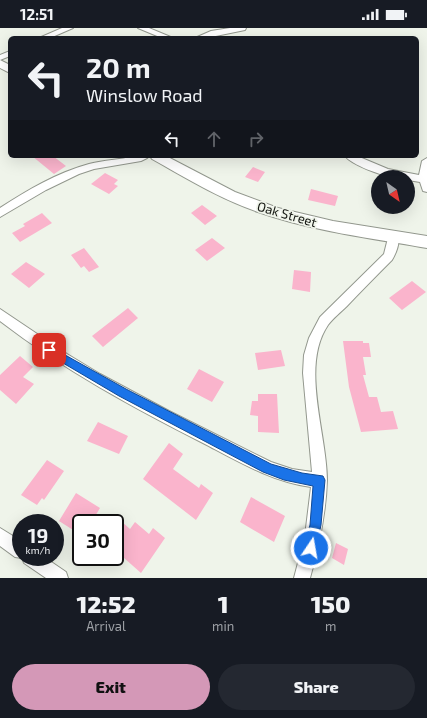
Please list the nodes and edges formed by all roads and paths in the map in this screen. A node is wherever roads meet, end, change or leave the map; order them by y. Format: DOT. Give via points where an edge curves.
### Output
graph roads {
  1 [pos="69,28"];
  2 [pos="142,28"];
  3 [pos="242,28"];
  4 [pos="48,36"];
  5 [pos="164,36"];
  6 [pos="206,36"];
  7 [pos="139,158"];
  8 [pos="160,158"];
  9 [pos="354,158"];
  10 [pos="427,161"];
  11 [pos="425,183"];
  12 [pos="0,213"];
  13 [pos="393,237"];
  14 [pos="427,242"];
  15 [pos="0,314"];
  16 [pos="319,480"];
  17 [pos="0,536"];
  18 [pos="12,545"];
  19 [pos="43,566"];
  20 [pos="60,578"];
  21 [pos="302,578"];
  1 -- 4 [label="street"];
  2 -- 5 [label="street"];
  3 -- 6 [label="street"];
  7 -- 12 [label="street" via="77,171 48,184"];
  8 -- 13 [label="street, Oak Street" via="216,188 276,213"];
  9 -- 11 [label="street" via="386,172"];
  10 -- 11 [label="street" via="423,173"];
  13 -- 14 [label="street, Oak Street"];
  13 -- 16 [label="street" via="388,257 334,309 317,331 313,342 308,370 319,458"];
  15 -- 16 [label="street" via="57,355 123,393 267,468 284,475"];
  16 -- 21 [label="street" via="316,525"];
  17 -- 18 [label="street"];
  19 -- 20 [label="street"];
}
